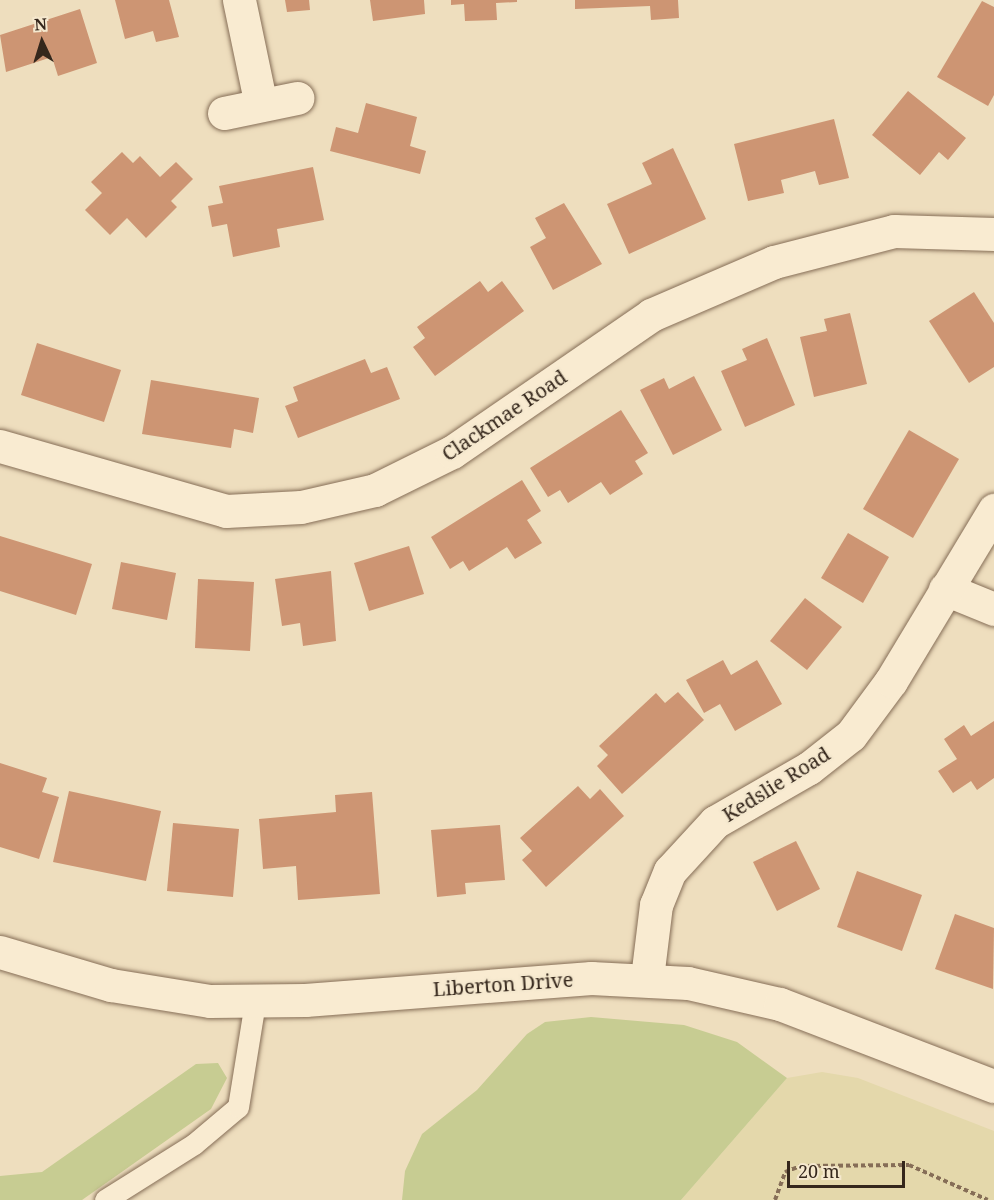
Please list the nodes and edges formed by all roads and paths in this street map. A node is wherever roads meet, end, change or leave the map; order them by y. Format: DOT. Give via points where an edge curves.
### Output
graph roads {
  1 [pos="239,0"];
  2 [pos="297,98"];
  3 [pos="261,105"];
  4 [pos="224,113"];
  5 [pos="994,234"];
  6 [pos="0,446"];
  7 [pos="994,510"];
  8 [pos="945,589"];
  9 [pos="994,609"];
  10 [pos="0,952"];
  11 [pos="647,978"];
  12 [pos="255,1002"];
  13 [pos="994,1086"];
  14 [pos="105,1200"];
  15 [pos="775,1200"];
  16 [pos="988,1200"];
  1 -- 3 [label="street"];
  2 -- 3 [label="street"];
  3 -- 4 [label="street"];
  5 -- 6 [label="street, Clackmae Road" via="894,231 774,262 651,315 452,452 375,490 301,507 226,511"];
  7 -- 8 [label="street, Kedslie Road"];
  8 -- 9 [label="street"];
  8 -- 11 [label="street, Kedslie Road" via="891,681 851,735 809,768 715,822 688,847 670,871 656,905"];
  10 -- 12 [label="street, Liberton Drive" via="111,985"];
  11 -- 12 [label="street, Liberton Drive" via="475,984"];
  11 -- 13 [label="street, Liberton Drive" via="780,1004"];
  12 -- 14 [label="lane" via="238,1107 194,1144"];
  15 -- 16 [label="path" via="785,1172 801,1166 909,1165"];
}
